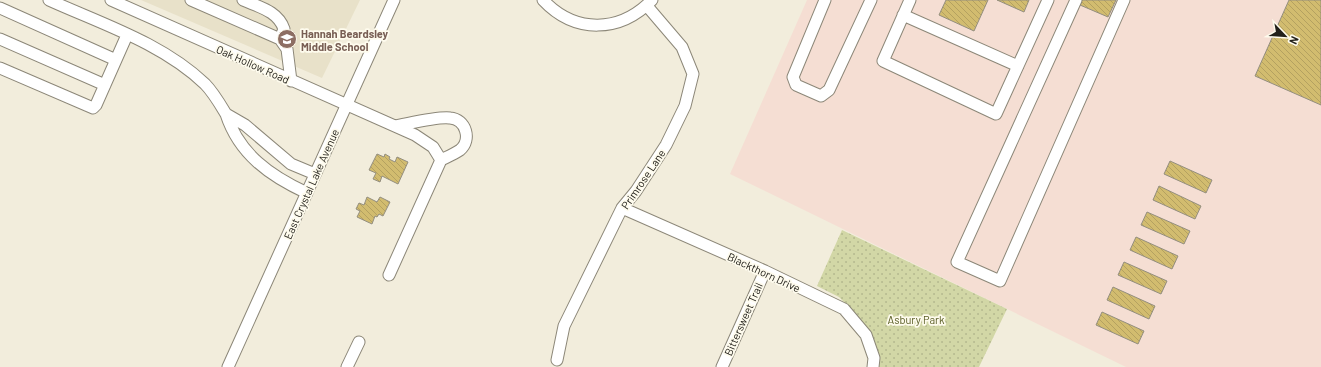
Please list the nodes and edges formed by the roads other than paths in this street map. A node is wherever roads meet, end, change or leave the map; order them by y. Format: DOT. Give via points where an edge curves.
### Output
graph roads {
  1 [pos="49,0"];
  2 [pos="111,0"];
  3 [pos="191,0"];
  4 [pos="243,0"];
  5 [pos="394,0"];
  6 [pos="543,0"];
  7 [pos="825,0"];
  8 [pos="871,0"];
  9 [pos="910,0"];
  10 [pos="1048,0"];
  11 [pos="1076,0"];
  12 [pos="1124,0"];
  13 [pos="649,3"];
  14 [pos="0,8"];
  15 [pos="903,16"];
  16 [pos="127,35"];
  17 [pos="0,39"];
  18 [pos="280,39"];
  19 [pos="116,60"];
  20 [pos="1018,66"];
  21 [pos="0,68"];
  22 [pos="291,81"];
  23 [pos="105,85"];
  24 [pos="346,106"];
  25 [pos="226,114"];
  26 [pos="395,126"];
  27 [pos="441,160"];
  28 [pos="315,174"];
  29 [pos="307,193"];
  30 [pos="622,208"];
  31 [pos="765,271"];
  32 [pos="389,275"];
  33 [pos="359,342"];
  34 [pos="557,360"];
  35 [pos="228,367"];
  36 [pos="347,367"];
  37 [pos="722,367"];
  38 [pos="873,367"];
  1 -- 16 [label="street"];
  2 -- 22 [label="street, Oak Hollow Road"];
  3 -- 18 [label="street"];
  4 -- 18 [label="street" via="274,14 281,21 284,29"];
  5 -- 24 [label="street, East Crystal Lake Avenue"];
  6 -- 13 [label="street" via="572,20 594,26 631,17"];
  7 -- 8 [label="street" via="793,77 796,85 821,96 829,90"];
  9 -- 15 [label="street"];
  10 -- 20 [label="street"];
  11 -- 12 [label="street" via="957,262 1000,281"];
  13 -- 30 [label="street, Primrose Lane" via="682,47 694,74 685,106 666,145"];
  14 -- 19 [label="street"];
  15 -- 20 [label="street"];
  15 -- 20 [label="street" via="883,61 996,114"];
  16 -- 19 [label="street"];
  16 -- 25 [label="street" via="181,63 206,85"];
  17 -- 23 [label="street"];
  18 -- 22 [label="street" via="287,49"];
  19 -- 23 [label="street"];
  21 -- 23 [label="street" via="93,108"];
  22 -- 24 [label="street, Oak Hollow Road"];
  24 -- 26 [label="street, Oak Hollow Road"];
  24 -- 28 [label="street, East Crystal Lake Avenue"];
  25 -- 28 [label="street" via="244,125 291,164"];
  25 -- 29 [label="street" via="239,143 251,157 285,183"];
  26 -- 27 [label="street, Oak Hollow Road" via="433,146"];
  26 -- 27 [label="street" via="450,118 461,123 466,132 466,142 460,150"];
  27 -- 32 [label="street"];
  28 -- 29 [label="street, East Crystal Lake Avenue"];
  29 -- 35 [label="street, East Crystal Lake Avenue"];
  30 -- 31 [label="street, Blackthorn Drive"];
  30 -- 34 [label="street, Primrose Lane" via="564,326"];
  31 -- 37 [label="street, Bittersweet Trail"];
  31 -- 38 [label="street, Blackthorn Drive" via="844,309 866,334 874,358"];
  33 -- 36 [label="street"];
}
